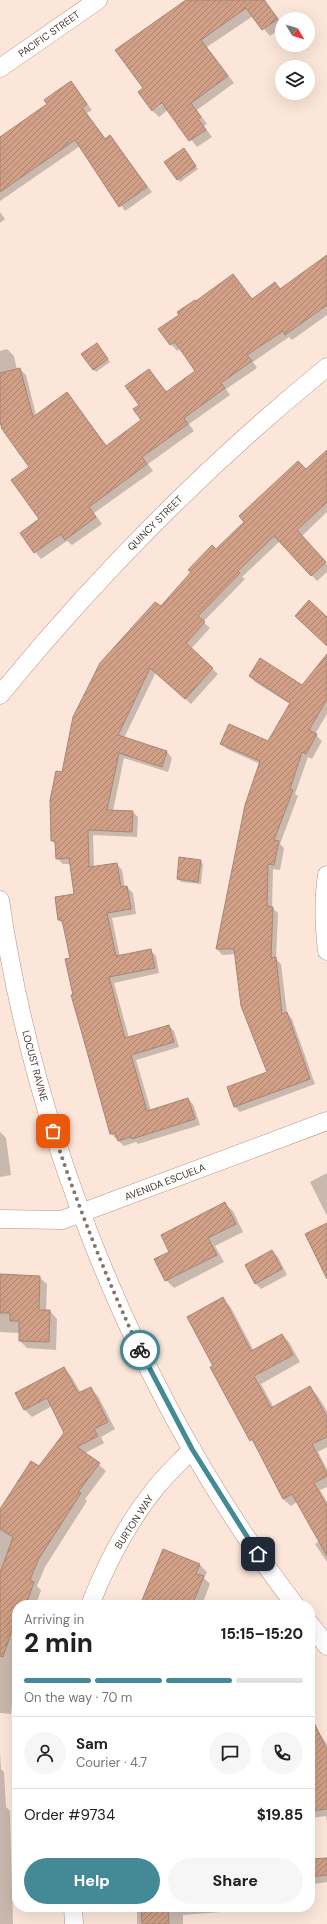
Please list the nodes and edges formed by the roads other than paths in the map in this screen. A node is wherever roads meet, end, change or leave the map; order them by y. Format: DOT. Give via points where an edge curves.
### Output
graph roads {
  1 [pos="98,0"];
  2 [pos="0,68"];
  3 [pos="327,368"];
  4 [pos="0,695"];
  5 [pos="327,874"];
  6 [pos="0,900"];
  7 [pos="327,951"];
  8 [pos="327,1121"];
  9 [pos="81,1213"];
  10 [pos="0,1219"];
  11 [pos="192,1449"];
  12 [pos="92,1600"];
  13 [pos="292,1600"];
  14 [pos="315,1630"];
  15 [pos="327,1646"];
  16 [pos="73,1912"];
  17 [pos="74,1924"];
  1 -- 2 [label="street, PACIFIC STREET"];
  3 -- 4 [label="street, QUINCY STREET" via="283,403 193,485 107,572"];
  5 -- 7 [label="street" via="324,927"];
  6 -- 9 [label="street, LOCUST RAVINE" via="20,1010 48,1117"];
  8 -- 9 [label="street, AVENIDA ESCUELA"];
  9 -- 10 [label="street, AVENIDA ESCUELA" via="62,1220"];
  9 -- 11 [label="street, LOCUST RAVINE" via="140,1351"];
  11 -- 12 [label="street, BURTON WAY" via="158,1485 129,1526 104,1570"];
  11 -- 13 [label="street, LOCUST RAVINE" via="235,1519"];
  14 -- 15 [label="street"];
  16 -- 17 [label="street"];
}
